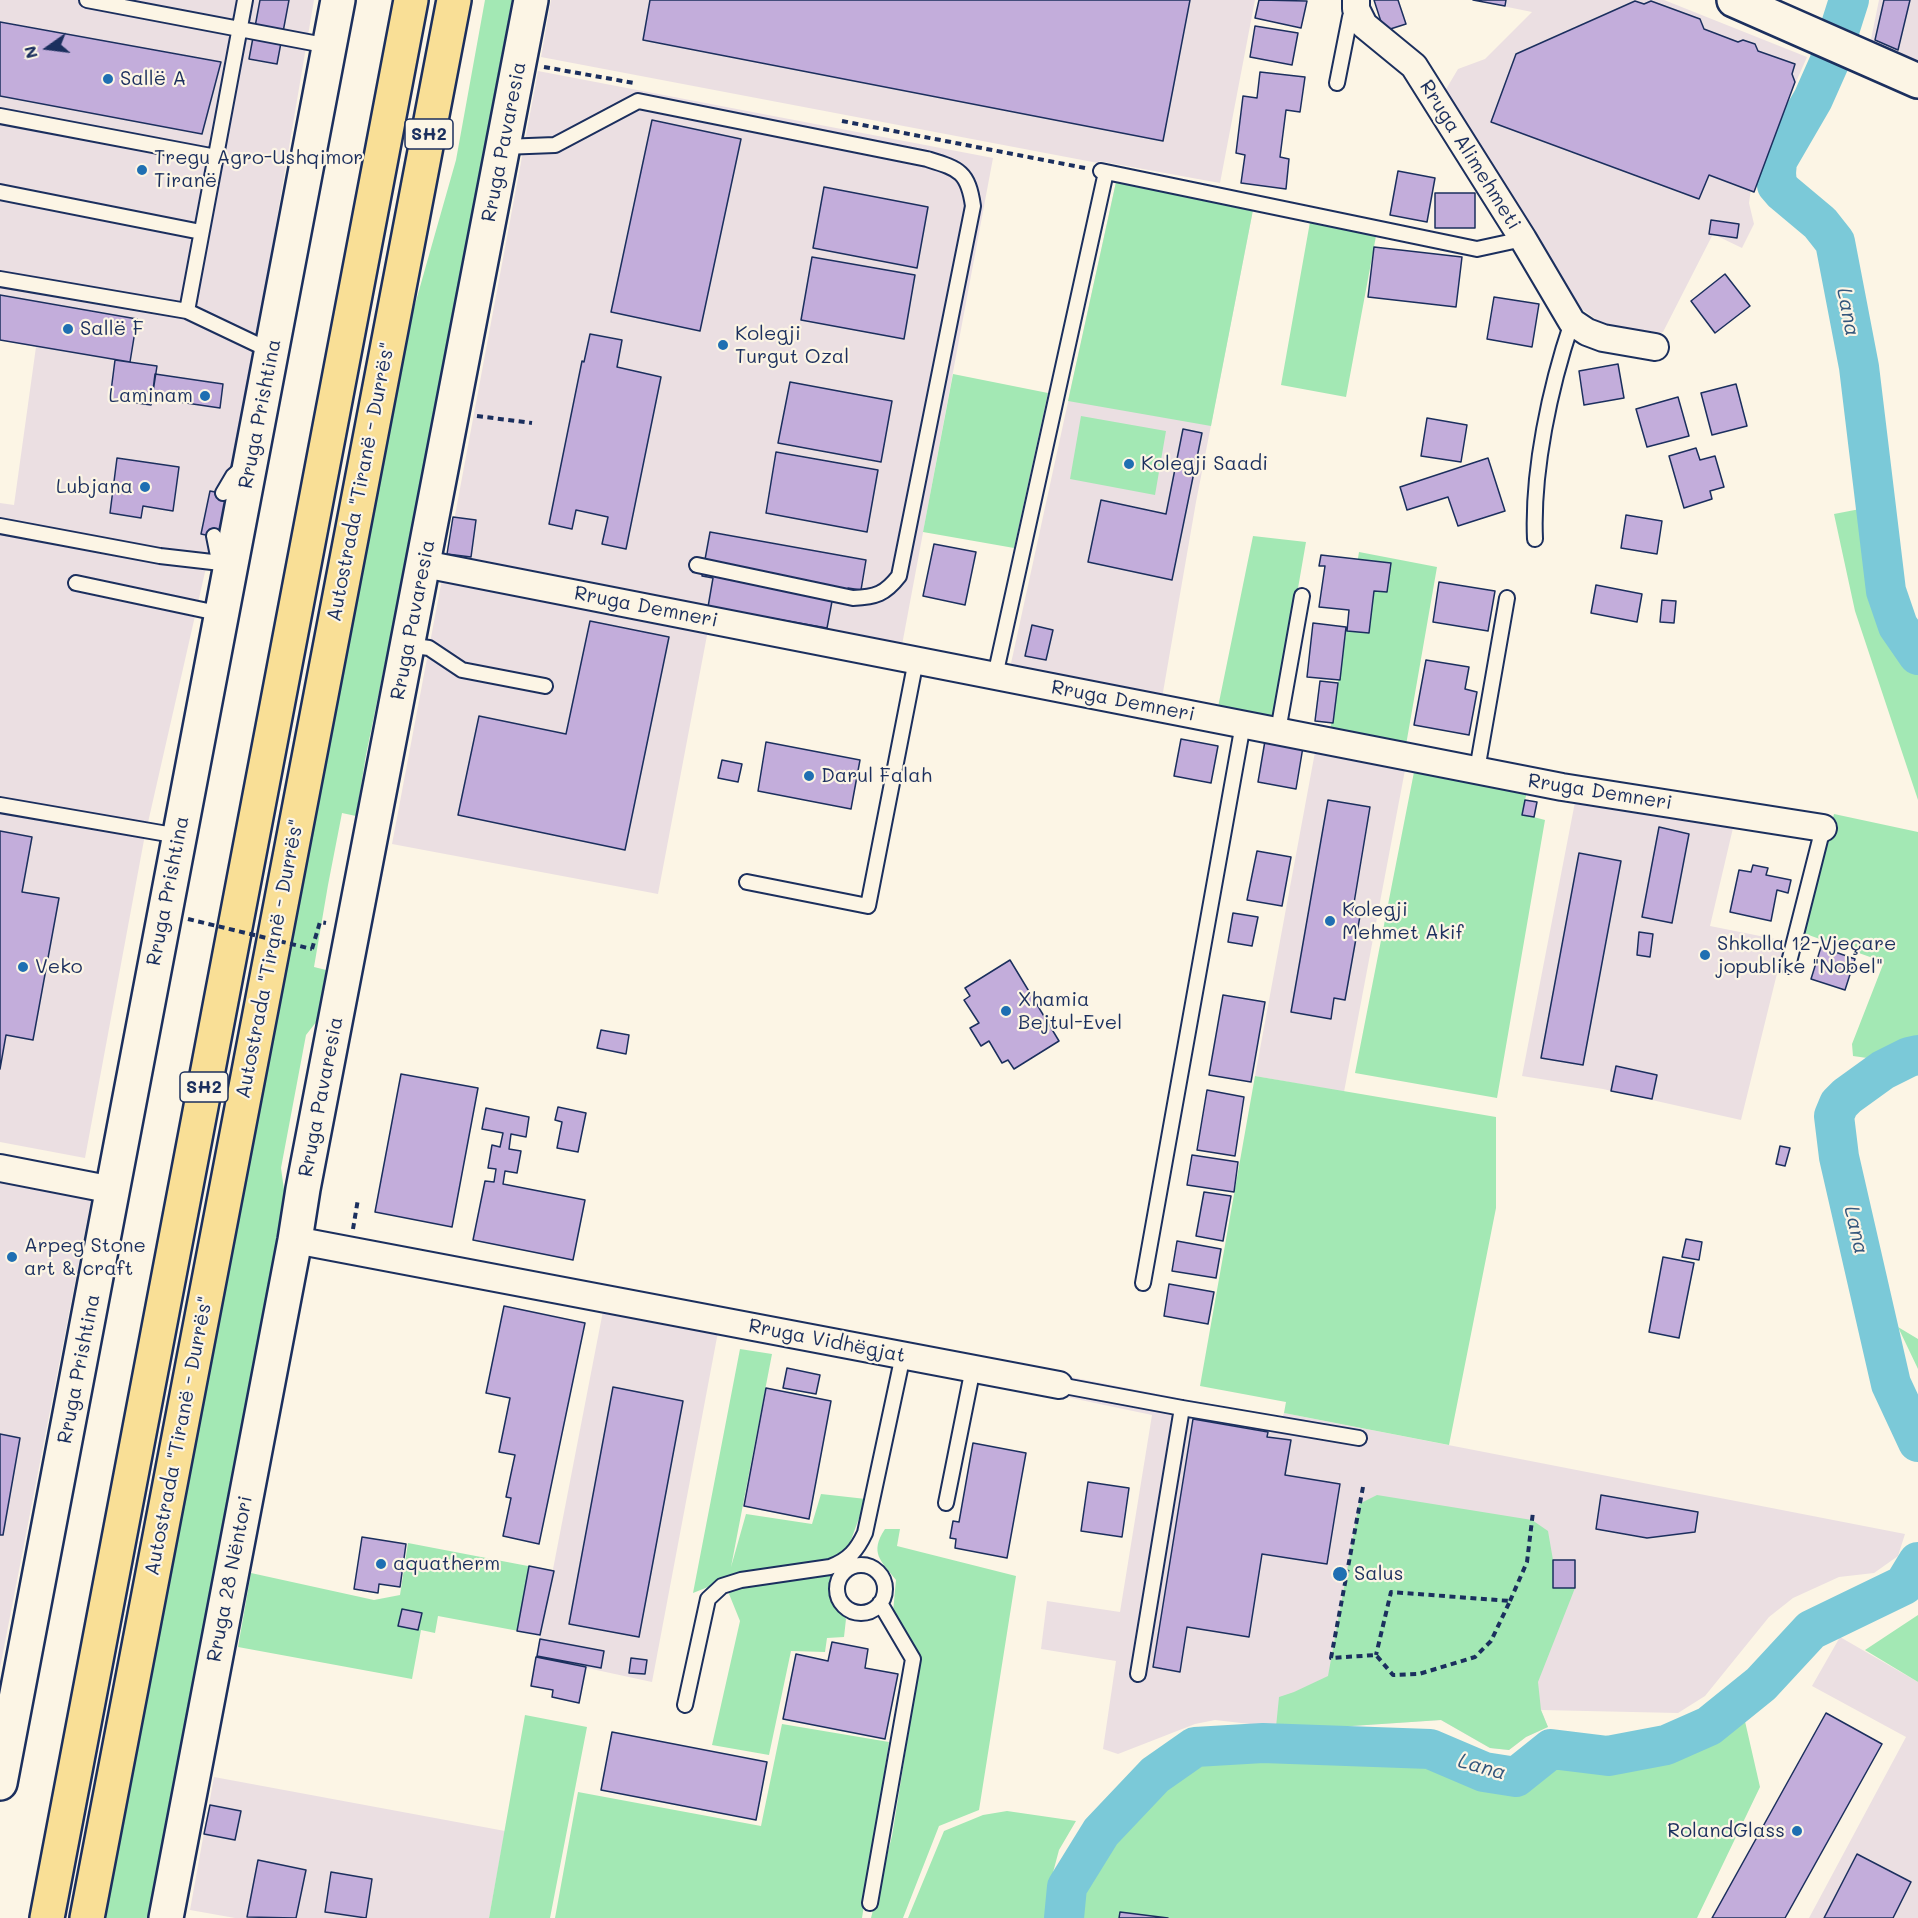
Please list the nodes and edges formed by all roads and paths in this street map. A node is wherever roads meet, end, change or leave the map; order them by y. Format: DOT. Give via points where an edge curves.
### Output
graph roads {
  1 [pos="87,0"];
  2 [pos="245,0"];
  3 [pos="338,0"];
  4 [pos="411,0"];
  5 [pos="454,0"];
  6 [pos="531,0"];
  7 [pos="1356,4"];
  8 [pos="1746,5"];
  9 [pos="240,28"];
  10 [pos="329,46"];
  11 [pos="1918,81"];
  12 [pos="1337,83"];
  13 [pos="0,116"];
  14 [pos="503,147"];
  15 [pos="216,157"];
  16 [pos="0,192"];
  17 [pos="201,232"];
  18 [pos="1523,239"];
  19 [pos="0,279"];
  20 [pos="187,311"];
  21 [pos="1572,322"];
  22 [pos="1655,347"];
  23 [pos="272,351"];
  24 [pos="453,412"];
  25 [pos="532,423"];
  26 [pos="252,459"];
  27 [pos="223,494"];
  28 [pos="0,526"];
  29 [pos="214,536"];
  30 [pos="1535,539"];
  31 [pos="424,564"];
  32 [pos="697,565"];
  33 [pos="225,570"];
  34 [pos="76,583"];
  35 [pos="1302,596"];
  36 [pos="1507,598"];
  37 [pos="222,614"];
  38 [pos="408,645"];
  39 [pos="916,660"];
  40 [pos="995,676"];
  41 [pos="545,686"];
  42 [pos="1243,724"];
  43 [pos="1278,731"];
  44 [pos="1477,770"];
  45 [pos="0,805"];
  46 [pos="1823,828"];
  47 [pos="178,836"];
  48 [pos="747,882"];
  49 [pos="188,919"];
  50 [pos="323,923"];
  51 [pos="1788,966"];
  52 [pos="0,1168"];
  53 [pos="113,1190"];
  54 [pos="295,1240"];
  55 [pos="1143,1283"];
  56 [pos="903,1355"];
  57 [pos="973,1368"];
  58 [pos="1059,1385"];
  59 [pos="1182,1408"];
  60 [pos="1359,1438"];
  61 [pos="1362,1487"];
  62 [pos="946,1503"];
  63 [pos="1533,1512"];
  64 [pos="841,1568"];
  65 [pos="1510,1601"];
  66 [pos="880,1603"];
  67 [pos="1376,1655"];
  68 [pos="1137,1674"];
  69 [pos="685,1704"];
  70 [pos="0,1783"];
  71 [pos="870,1903"];
  72 [pos="47,1918"];
  73 [pos="87,1918"];
  74 [pos="167,1918"];
  1 -- 9 [label="lane"];
  2 -- 9 [label="lane"];
  3 -- 10 [label="main road, Rruga Prishtina"];
  4 -- 72 [label="highway, Autostrada \"Tiranë - Durrës\" / SH2"];
  5 -- 73 [label="highway, Autostrada \"Tiranë - Durrës\" / SH2"];
  6 -- 14 [label="main road, Rruga Pavaresia"];
  7 -- 12 [label="lane"];
  7 -- 18 [label="street, Rruga Alimehmeti" via="1364,25 1414,66"];
  8 -- 11 [label="main road"];
  9 -- 10 [label="lane"];
  9 -- 15 [label="lane"];
  10 -- 23 [label="main road, Rruga Prishtina"];
  13 -- 15 [label="lane"];
  14 -- 24 [label="main road, Rruga Pavaresia"];
  14 -- 32 [label="lane" via="555,145 638,101 927,159 954,168 970,184 973,206 899,576 889,589 872,597 854,598"];
  15 -- 17 [label="lane"];
  16 -- 17 [label="lane"];
  17 -- 20 [label="lane"];
  18 -- 21 [label="street, Rruga Alimehmeti"];
  18 -- 40 [label="lane" via="1477,249 1103,171"];
  19 -- 20 [label="lane"];
  20 -- 23 [label="lane"];
  21 -- 22 [label="street" via="1603,338"];
  21 -- 30 [label="lane" via="1550,404 1535,487"];
  23 -- 26 [label="main road, Rruga Prishtina"];
  24 -- 25 [label="path"];
  24 -- 31 [label="main road, Rruga Pavaresia"];
  26 -- 27 [label="lane" via="233,476"];
  26 -- 33 [label="main road, Rruga Prishtina"];
  28 -- 33 [label="lane"];
  29 -- 33 [label="lane"];
  31 -- 38 [label="main road, Rruga Pavaresia"];
  31 -- 39 [label="street, Rruga Demneri"];
  33 -- 37 [label="main road, Rruga Prishtina"];
  34 -- 37 [label="lane"];
  35 -- 43 [label="lane"];
  36 -- 44 [label="lane"];
  37 -- 47 [label="main road, Rruga Prishtina"];
  38 -- 41 [label="lane" via="429,648 462,670"];
  38 -- 54 [label="main road, Rruga Pavaresia"];
  39 -- 40 [label="street, Rruga Demneri"];
  39 -- 48 [label="lane" via="868,906"];
  40 -- 42 [label="street, Rruga Demneri"];
  42 -- 43 [label="street, Rruga Demneri"];
  42 -- 55 [label="lane"];
  43 -- 44 [label="street, Rruga Demneri"];
  44 -- 46 [label="street, Rruga Demneri"];
  45 -- 47 [label="lane"];
  46 -- 51 [label="lane"];
  47 -- 53 [label="main road, Rruga Prishtina"];
  49 -- 50 [label="path, bridge" via="312,949 320,922"];
  52 -- 53 [label="street"];
  53 -- 70 [label="main road, Rruga Prishtina"];
  54 -- 56 [label="street, Rruga Vidhëgjat"];
  54 -- 74 [label="main road, Rruga 28 Nëntori"];
  56 -- 57 [label="street, Rruga Vidhëgjat"];
  56 -- 64 [label="lane" via="865,1533 857,1550"];
  57 -- 58 [label="street, Rruga Vidhëgjat"];
  57 -- 62 [label="lane"];
  58 -- 59 [label="lane, Rruga Vidhëgjat"];
  59 -- 60 [label="lane, Rruga Vidhëgjat"];
  59 -- 68 [label="lane"];
  61 -- 67 [label="path" via="1331,1658"];
  63 -- 65 [label="path" via="1527,1562"];
  64 -- 66 [label="lane" via="858,1565 879,1574 885,1588"];
  64 -- 66 [label="lane" via="837,1585 844,1607 859,1613 875,1609"];
  64 -- 69 [label="lane" via="741,1580 722,1586 708,1599"];
  65 -- 67 [label="path" via="1491,1641 1475,1658 1419,1674 1393,1675"];
  65 -- 67 [label="path" via="1391,1592"];
  66 -- 71 [label="lane" via="913,1659"];
}
